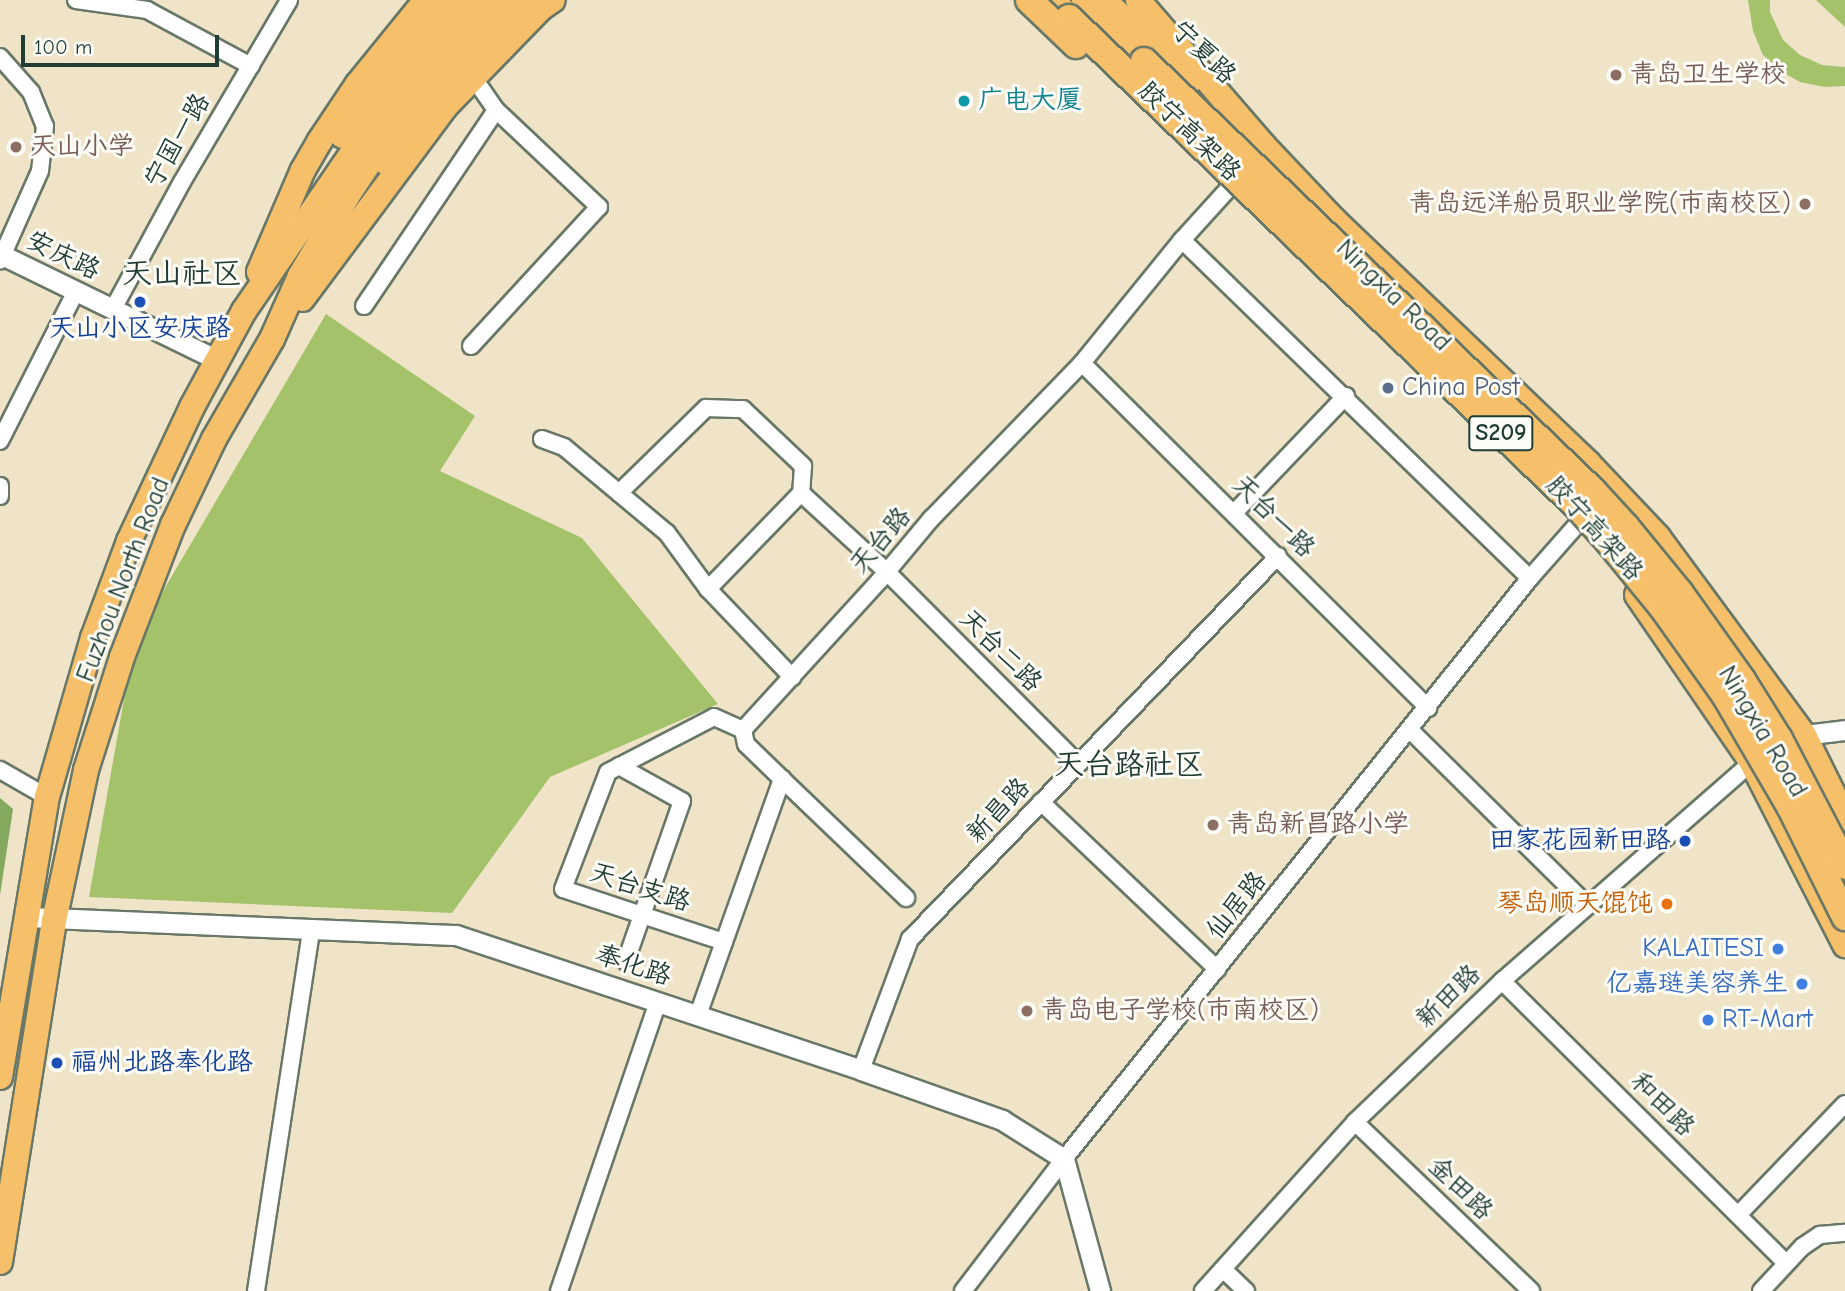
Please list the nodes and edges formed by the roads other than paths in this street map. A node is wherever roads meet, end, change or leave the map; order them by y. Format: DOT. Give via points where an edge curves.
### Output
graph roads {
  1 [pos="76,0"];
  2 [pos="289,0"];
  3 [pos="426,0"];
  4 [pos="447,0"];
  5 [pos="474,0"];
  6 [pos="499,0"];
  7 [pos="524,0"];
  8 [pos="553,0"];
  9 [pos="1030,0"];
  10 [pos="1044,0"];
  11 [pos="1051,0"];
  12 [pos="1085,0"];
  13 [pos="1104,0"];
  14 [pos="1138,0"];
  15 [pos="150,5"];
  16 [pos="0,57"];
  17 [pos="251,66"];
  18 [pos="473,76"];
  19 [pos="496,110"];
  20 [pos="343,135"];
  21 [pos="1264,146"];
  22 [pos="387,162"];
  23 [pos="1245,190"];
  24 [pos="1182,240"];
  25 [pos="266,254"];
  26 [pos="1,257"];
  27 [pos="308,290"];
  28 [pos="76,291"];
  29 [pos="364,306"];
  30 [pos="113,309"];
  31 [pos="244,311"];
  32 [pos="272,339"];
  33 [pos="471,346"];
  34 [pos="217,360"];
  35 [pos="1082,363"];
  36 [pos="1346,396"];
  37 [pos="542,439"];
  38 [pos="0,441"];
  39 [pos="0,486"];
  40 [pos="1611,488"];
  41 [pos="619,493"];
  42 [pos="800,494"];
  43 [pos="0,496"];
  44 [pos="1234,513"];
  45 [pos="1579,522"];
  46 [pos="1278,556"];
  47 [pos="887,572"];
  48 [pos="1530,578"];
  49 [pos="708,589"];
  50 [pos="792,677"];
  51 [pos="1428,708"];
  52 [pos="743,730"];
  53 [pos="1410,730"];
  54 [pos="1845,730"];
  55 [pos="1804,735"];
  56 [pos="1751,761"];
  57 [pos="1078,764"];
  58 [pos="620,766"];
  59 [pos="0,771"];
  60 [pos="782,779"];
  61 [pos="47,797"];
  62 [pos="1041,802"];
  63 [pos="1845,818"];
  64 [pos="1845,866"];
  65 [pos="906,898"];
  66 [pos="1587,905"];
  67 [pos="643,915"];
  68 [pos="25,917"];
  69 [pos="1845,917"];
  70 [pos="54,921"];
  71 [pos="311,930"];
  72 [pos="724,942"];
  73 [pos="1845,945"];
  74 [pos="626,961"];
  75 [pos="1217,969"];
  76 [pos="1502,981"];
  77 [pos="659,1002"];
  78 [pos="698,1016"];
  79 [pos="861,1070"];
  80 [pos="0,1077"];
  81 [pos="1845,1104"];
  82 [pos="1355,1122"];
  83 [pos="1064,1159"];
  84 [pos="1738,1215"];
  85 [pos="1845,1233"];
  86 [pos="0,1262"];
  87 [pos="1787,1264"];
  88 [pos="1223,1269"];
  89 [pos="256,1291"];
  90 [pos="559,1291"];
  91 [pos="963,1291"];
  92 [pos="1100,1291"];
  93 [pos="1203,1291"];
  94 [pos="1246,1291"];
  95 [pos="1531,1291"];
  96 [pos="1761,1291"];
  1 -- 15 [label="street"];
  2 -- 17 [label="street, 宁国一路"];
  3 -- 25 [label="main road" via="357,85 319,142"];
  4 -- 20 [label="highway" via="404,47"];
  5 -- 31 [label="main road, Fuzhou North Road" via="393,93"];
  6 -- 32 [label="main road, Fuzhou North Road" via="444,58 375,153 300,276"];
  7 -- 22 [label="highway" via="439,89"];
  8 -- 18 [label="main road"];
  9 -- 23 [label="highway, bridge" via="1156,122"];
  10 -- 23 [label="main road, Ningxia Road"];
  11 -- 23 [label="highway, 胶宁高架路 / S209, bridge"];
  12 -- 64 [label="highway, 胶宁高架路 / S209, bridge" via="1626,527 1742,680 1795,768"];
  13 -- 21 [label="main road, 宁夏路"];
  14 -- 21 [label="main road, Ningxia Road"];
  15 -- 17 [label="street"];
  16 -- 26 [label="street" via="31,92 45,126 40,171"];
  17 -- 30 [label="street, 宁国一路"];
  18 -- 19 [label="street"];
  18 -- 27 [label="main road"];
  19 -- 29 [label="street"];
  19 -- 33 [label="street" via="599,207"];
  20 -- 25 [label="main road"];
  21 -- 23 [label="street, 天台路"];
  21 -- 40 [label="main road, Ningxia Road" via="1335,221"];
  22 -- 27 [label="main road"];
  23 -- 24 [label="street, 天台路"];
  23 -- 45 [label="main road, Ningxia Road"];
  23 -- 69 [label="highway, 胶宁高架路 / S209, bridge" via="1577,506 1638,576 1687,640 1758,748"];
  24 -- 35 [label="street, 天台路"];
  24 -- 36 [label="street"];
  25 -- 31 [label="main road"];
  26 -- 28 [label="street, 安庆路"];
  27 -- 32 [label="main road"];
  28 -- 30 [label="street, 安庆路"];
  28 -- 38 [label="street"];
  30 -- 34 [label="street, 安庆路"];
  31 -- 34 [label="main road, Fuzhou North Road"];
  32 -- 70 [label="main road, Fuzhou North Road" via="196,476 122,657 86,770"];
  34 -- 61 [label="main road, Fuzhou North Road" via="129,541 93,638"];
  35 -- 44 [label="street, 天台一路"];
  35 -- 47 [label="street, 天台路" via="931,519"];
  36 -- 44 [label="street"];
  36 -- 48 [label="street"];
  37 -- 41 [label="street" via="564,446"];
  39 -- 43 [label="street"];
  40 -- 45 [label="street, 仙居路"];
  40 -- 55 [label="main road, Ningxia Road" via="1658,537"];
  41 -- 42 [label="street" via="706,408 743,409 803,466"];
  41 -- 49 [label="street" via="667,533"];
  42 -- 47 [label="street, 天台二路"];
  42 -- 49 [label="street"];
  44 -- 46 [label="street, 天台一路"];
  45 -- 48 [label="street, 仙居路"];
  45 -- 56 [label="main road, Ningxia Road" via="1648,608"];
  46 -- 51 [label="street, 天台一路"];
  46 -- 57 [label="street, 新昌路"];
  47 -- 50 [label="street, 天台路"];
  47 -- 57 [label="street, 天台二路"];
  48 -- 51 [label="street, 仙居路"];
  49 -- 50 [label="street"];
  50 -- 52 [label="street, 天台路"];
  51 -- 53 [label="street, 仙居路"];
  52 -- 58 [label="street, 天台支路" via="714,717"];
  52 -- 60 [label="street" via="747,744"];
  53 -- 66 [label="street"];
  53 -- 75 [label="street, 仙居路"];
  54 -- 55 [label="street"];
  55 -- 56 [label="street, 新田路"];
  55 -- 63 [label="main road, Ningxia Road"];
  56 -- 66 [label="street, 新田路"];
  56 -- 73 [label="main road, Ningxia Road"];
  57 -- 62 [label="street, 新昌路"];
  58 -- 67 [label="street" via="682,801"];
  58 -- 67 [label="street, 天台支路" via="608,772 563,889"];
  59 -- 61 [label="street"];
  60 -- 65 [label="street"];
  60 -- 72 [label="street"];
  61 -- 68 [label="main road, Fuzhou North Road"];
  62 -- 75 [label="street"];
  62 -- 79 [label="street, 新昌路" via="910,939"];
  66 -- 76 [label="street, 新田路"];
  67 -- 72 [label="street, 天台支路"];
  67 -- 74 [label="street"];
  68 -- 70 [label="street, 奉化路"];
  68 -- 80 [label="main road, Fuzhou North Road"];
  70 -- 71 [label="street, 奉化路"];
  70 -- 86 [label="main road, Fuzhou North Road"];
  71 -- 77 [label="street, 奉化路" via="456,936"];
  71 -- 89 [label="street"];
  72 -- 78 [label="street"];
  75 -- 83 [label="street, 仙居路"];
  76 -- 82 [label="street, 新田路"];
  76 -- 84 [label="street, 和田路"];
  77 -- 78 [label="street, 奉化路"];
  77 -- 90 [label="street"];
  78 -- 79 [label="street, 奉化路"];
  79 -- 83 [label="street, 奉化路" via="1002,1120"];
  81 -- 84 [label="street"];
  82 -- 88 [label="street, 新田路"];
  82 -- 95 [label="street, 金田路"];
  83 -- 91 [label="street, 仙居路"];
  83 -- 92 [label="street"];
  84 -- 87 [label="street, 和田路"];
  85 -- 87 [label="street" via="1820,1235"];
  87 -- 96 [label="street"];
  88 -- 93 [label="street, 新田路"];
  88 -- 94 [label="street"];
}
